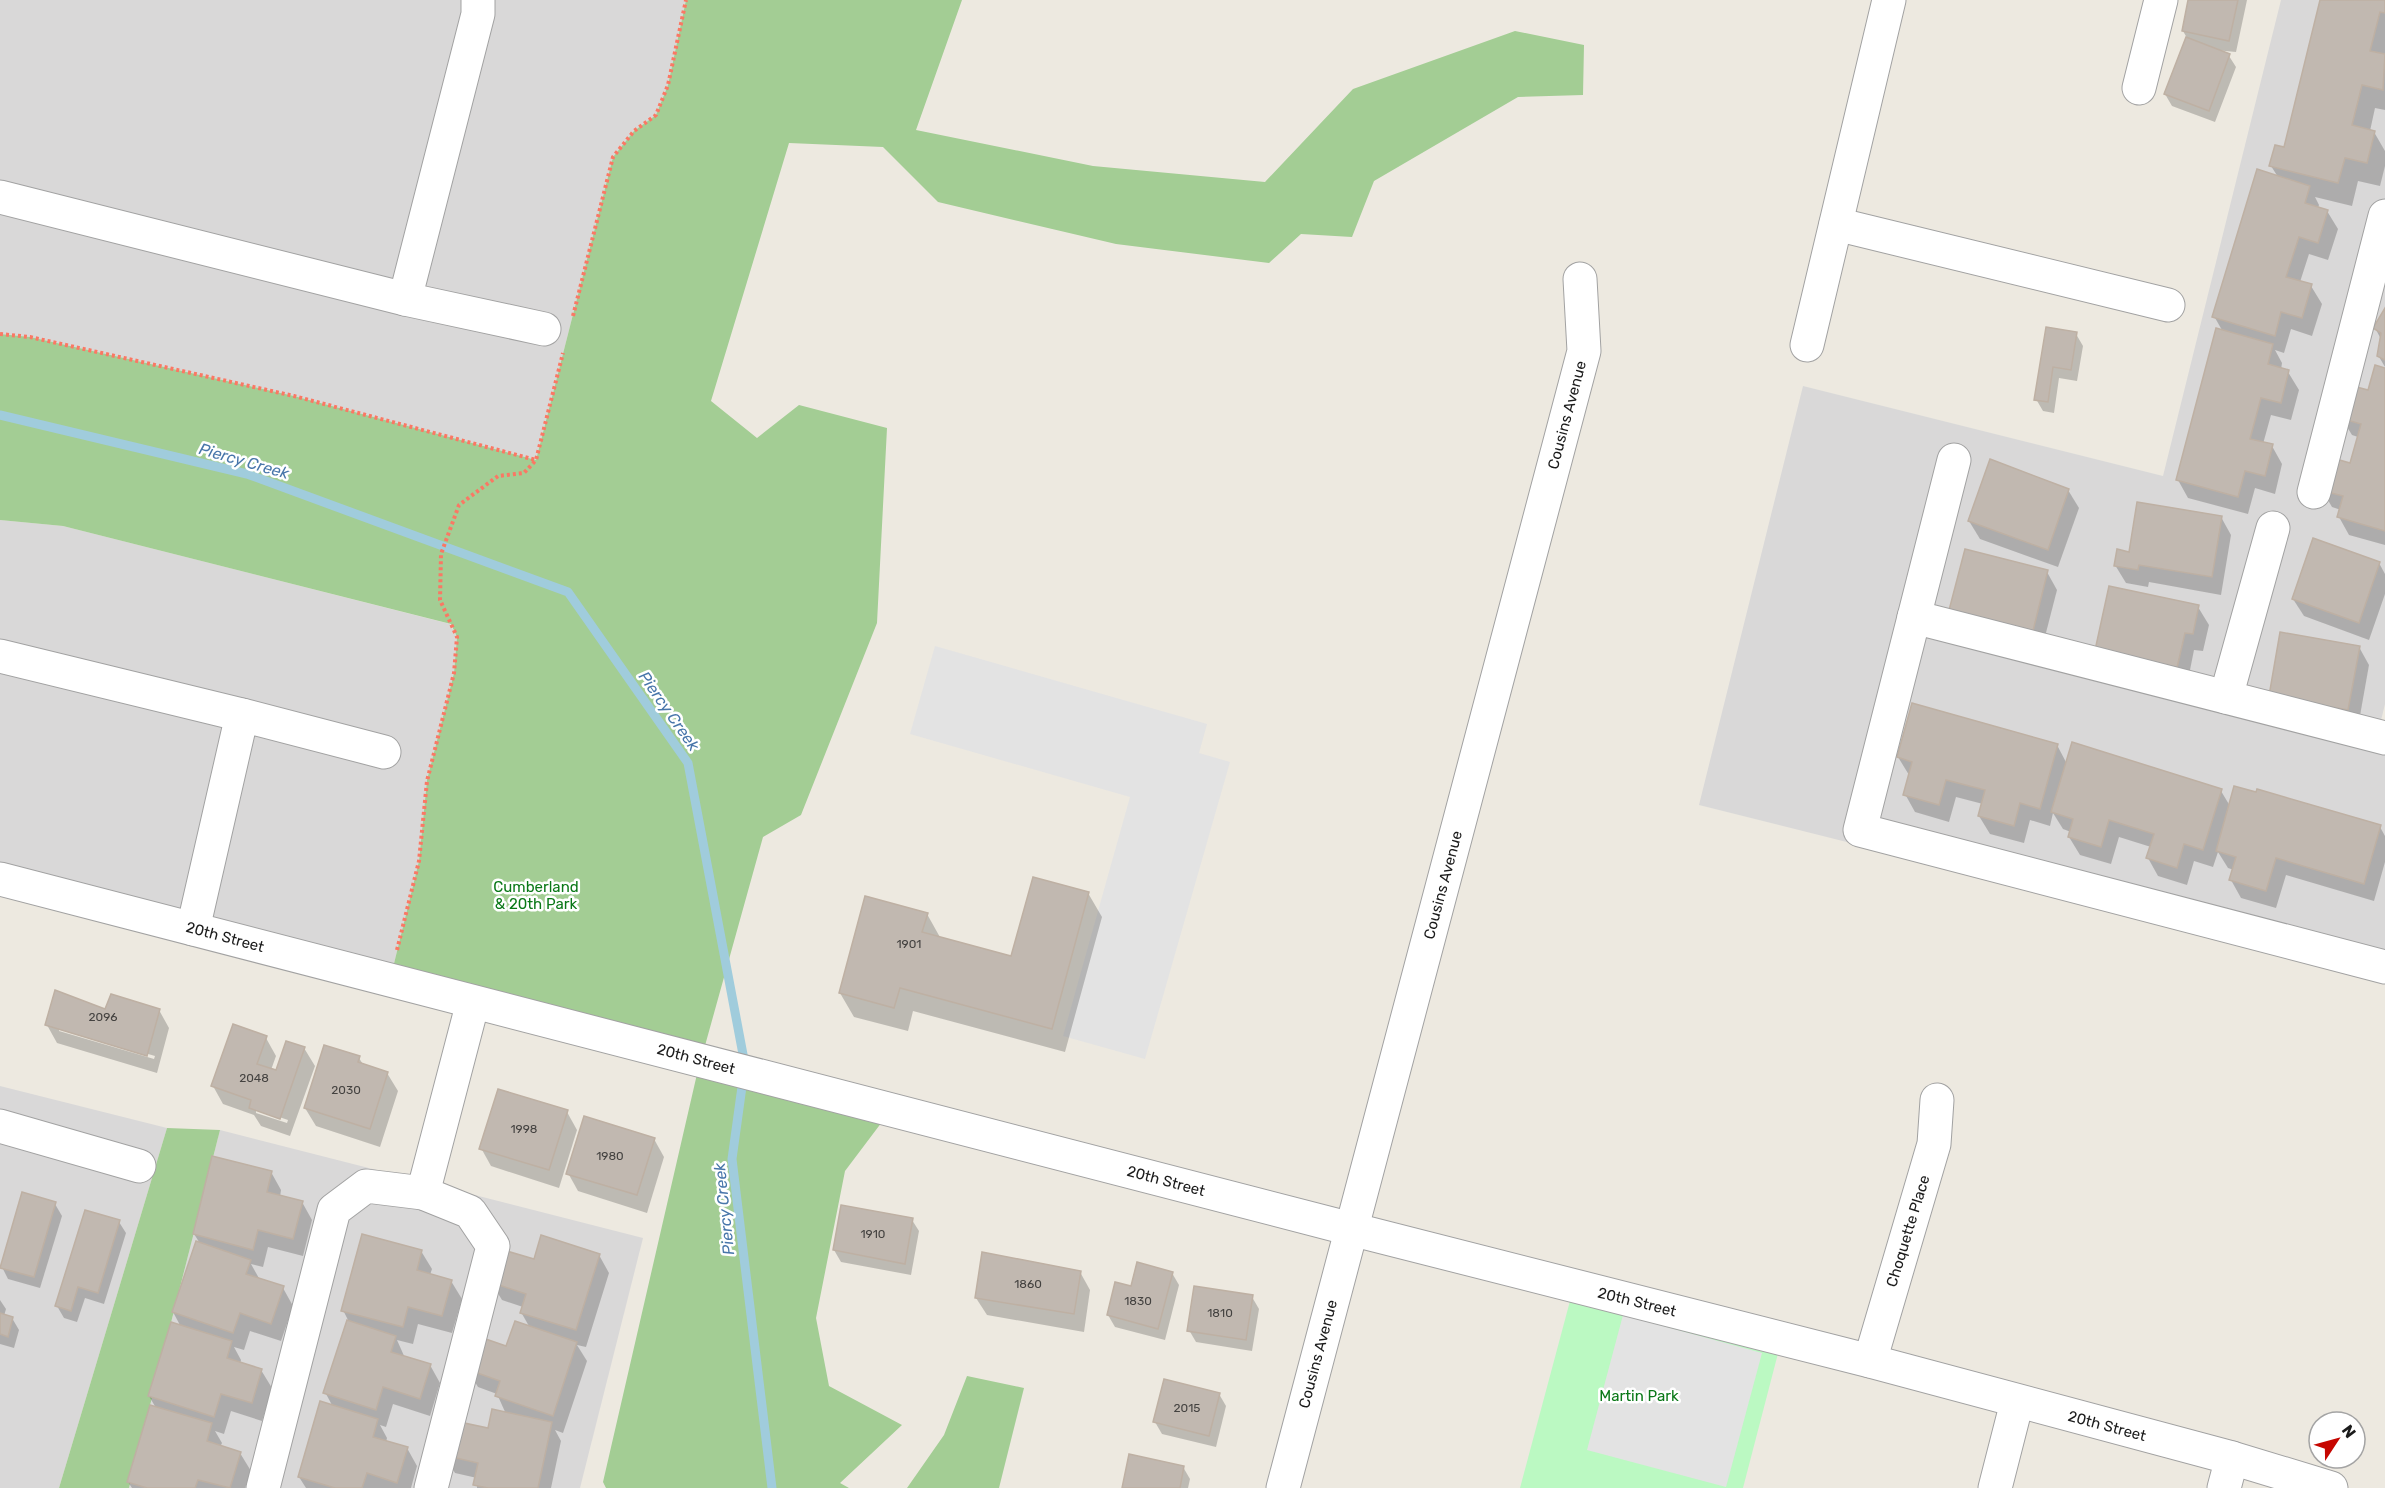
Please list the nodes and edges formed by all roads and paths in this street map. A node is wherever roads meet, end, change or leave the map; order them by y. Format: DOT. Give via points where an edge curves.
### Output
graph roads {
  1 [pos="478,0"];
  2 [pos="686,0"];
  3 [pos="1889,0"];
  4 [pos="2161,0"];
  5 [pos="2139,88"];
  6 [pos="0,197"];
  7 [pos="2385,216"];
  8 [pos="1836,224"];
  9 [pos="1580,279"];
  10 [pos="405,299"];
  11 [pos="2168,305"];
  12 [pos="0,334"];
  13 [pos="560,334"];
  14 [pos="1807,345"];
  15 [pos="536,460"];
  16 [pos="1954,460"];
  17 [pos="2314,492"];
  18 [pos="2273,528"];
  19 [pos="1914,618"];
  20 [pos="0,656"];
  21 [pos="2226,697"];
  22 [pos="242,715"];
  23 [pos="2385,738"];
  24 [pos="384,752"];
  25 [pos="0,879"];
  26 [pos="193,929"];
  27 [pos="2385,967"];
  28 [pos="390,980"];
  29 [pos="473,1002"];
  30 [pos="1937,1100"];
  31 [pos="0,1126"];
  32 [pos="139,1166"];
  33 [pos="423,1193"];
  34 [pos="1352,1229"];
  35 [pos="1870,1360"];
  36 [pos="2017,1402"];
  37 [pos="2228,1473"];
  38 [pos="263,1488"];
  39 [pos="431,1488"];
  40 [pos="1283,1488"];
  41 [pos="1995,1488"];
  42 [pos="2331,1488"];
  1 -- 10 [label="street" via="478,14"];
  2 -- 13 [label="path" via="668,86 656,115 634,131 613,157"];
  3 -- 8 [label="street"];
  4 -- 5 [label="street"];
  6 -- 10 [label="street"];
  7 -- 17 [label="street"];
  8 -- 11 [label="street"];
  8 -- 14 [label="street"];
  9 -- 34 [label="street, Cousins Avenue" via="1584,351"];
  10 -- 13 [label="street"];
  12 -- 15 [label="path" via="30,337 294,396"];
  13 -- 15 [label="path"];
  15 -- 28 [label="path" via="524,473 498,476 459,505 441,554 440,600 457,637 454,673 427,780 419,861"];
  16 -- 19 [label="street"];
  18 -- 21 [label="street"];
  19 -- 21 [label="street"];
  19 -- 27 [label="street" via="1860,830"];
  20 -- 22 [label="street"];
  21 -- 23 [label="street"];
  22 -- 24 [label="street"];
  22 -- 26 [label="street"];
  25 -- 26 [label="street, 20th Street"];
  26 -- 28 [label="street, 20th Street"];
  28 -- 29 [label="street, 20th Street"];
  29 -- 33 [label="street"];
  29 -- 34 [label="street, 20th Street"];
  30 -- 35 [label="street, Choquette Place" via="1934,1144"];
  31 -- 32 [label="street"];
  33 -- 38 [label="street" via="366,1186 334,1210"];
  33 -- 39 [label="street" via="470,1212 493,1246"];
  34 -- 35 [label="street, 20th Street"];
  34 -- 40 [label="street, Cousins Avenue"];
  35 -- 36 [label="street, 20th Street"];
  36 -- 37 [label="street, 20th Street"];
  36 -- 41 [label="street"];
  37 -- 42 [label="street, 20th Street"];
}
